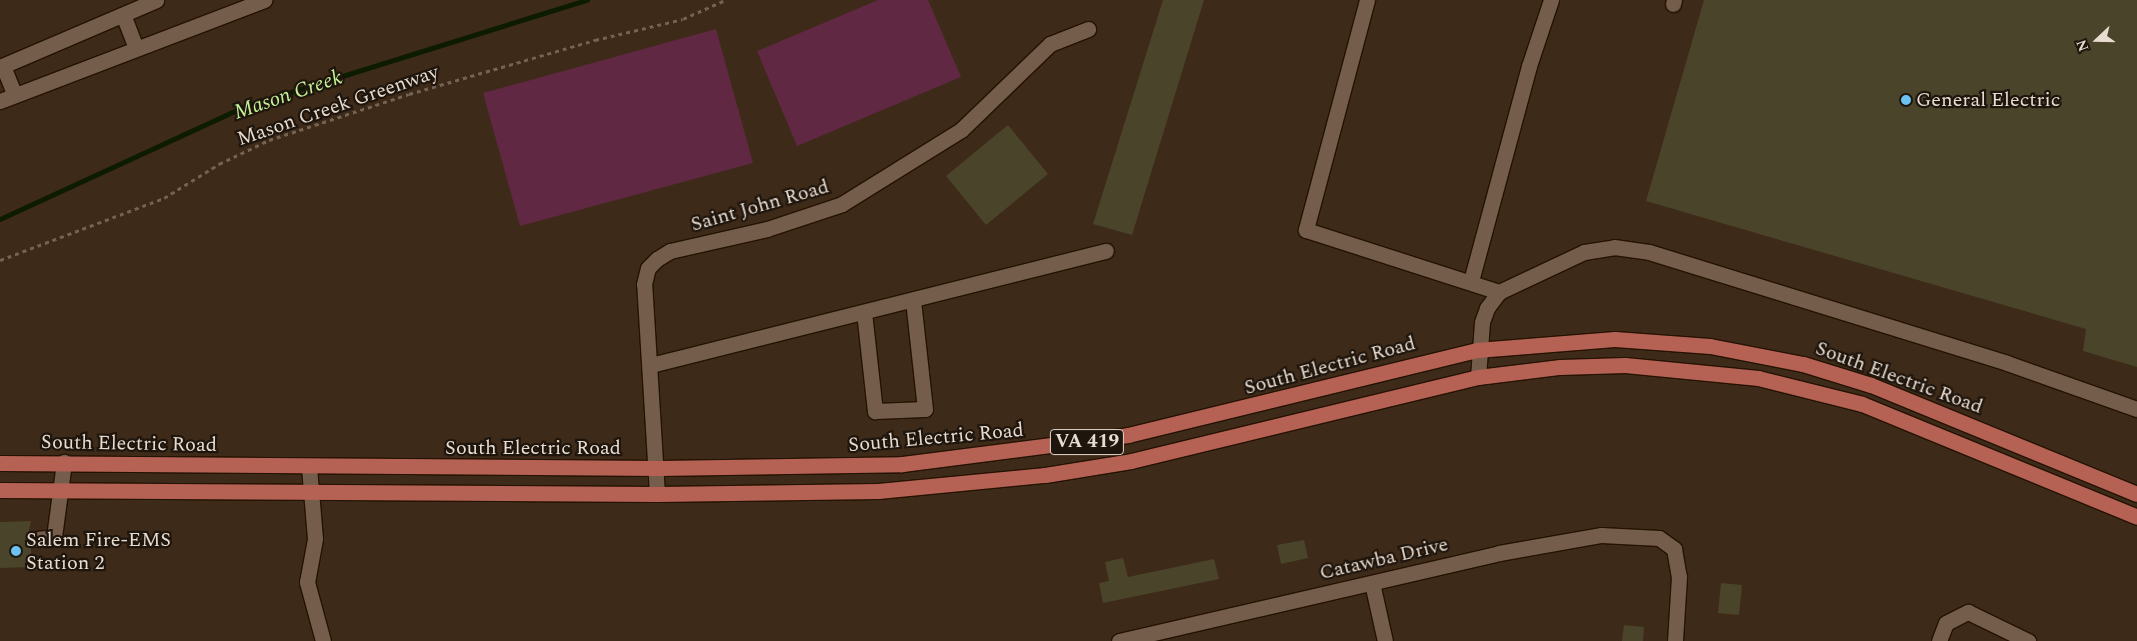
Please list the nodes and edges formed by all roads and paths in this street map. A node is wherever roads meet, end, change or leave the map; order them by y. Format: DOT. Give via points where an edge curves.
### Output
graph roads {
  1 [pos="156,0"];
  2 [pos="725,0"];
  3 [pos="1367,0"];
  4 [pos="1551,0"];
  5 [pos="259,1"];
  6 [pos="124,17"];
  7 [pos="1088,29"];
  8 [pos="136,48"];
  9 [pos="1,67"];
  10 [pos="15,95"];
  11 [pos="0,100"];
  12 [pos="1106,251"];
  13 [pos="0,260"];
  14 [pos="1471,281"];
  15 [pos="1499,292"];
  16 [pos="913,300"];
  17 [pos="864,312"];
  18 [pos="1477,350"];
  19 [pos="651,365"];
  20 [pos="1478,376"];
  21 [pos="2137,409"];
  22 [pos="64,462"];
  23 [pos="0,463"];
  24 [pos="309,468"];
  25 [pos="658,468"];
  26 [pos="0,490"];
  27 [pos="61,490"];
  28 [pos="309,493"];
  29 [pos="657,494"];
  30 [pos="2137,494"];
  31 [pos="2137,517"];
  32 [pos="36,539"];
  33 [pos="1372,583"];
  34 [pos="2023,638"];
  35 [pos="323,641"];
  36 [pos="1119,641"];
  37 [pos="1385,641"];
  38 [pos="1675,641"];
  39 [pos="1940,641"];
  1 -- 6 [label="street"];
  2 -- 13 [label="path, Mason Creek Greenway" via="683,19 570,47 269,140 227,159 164,198"];
  3 -- 14 [label="street" via="1306,230"];
  4 -- 14 [label="street" via="1529,66"];
  5 -- 8 [label="street"];
  6 -- 8 [label="street"];
  6 -- 9 [label="street"];
  7 -- 19 [label="street, Saint John Road" via="1050,44 961,130 842,204 767,229 670,251 656,259 648,268 644,284"];
  8 -- 10 [label="street"];
  9 -- 10 [label="street"];
  10 -- 11 [label="street"];
  12 -- 16 [label="street"];
  14 -- 15 [label="street"];
  15 -- 18 [label="street" via="1486,308"];
  15 -- 21 [label="street" via="1584,252 1630,248 2007,363"];
  16 -- 17 [label="street"];
  16 -- 17 [label="street" via="924,408 875,411"];
  17 -- 19 [label="street"];
  18 -- 20 [label="street"];
  18 -- 25 [label="main road, South Electric Road / VA 419" via="1231,413 1067,445 902,464"];
  18 -- 30 [label="main road, South Electric Road / VA 419" via="1615,339 1710,346 1763,355 1871,385"];
  19 -- 25 [label="street, Saint John Road"];
  20 -- 29 [label="main road, South Electric Road / VA 419" via="1175,452 1045,475 878,491"];
  20 -- 31 [label="main road, South Electric Road / VA 419" via="1560,367 1625,365 1758,378 1845,399 1917,424"];
  22 -- 23 [label="main road, South Electric Road / VA 419"];
  22 -- 24 [label="main road, South Electric Road / VA 419"];
  22 -- 27 [label="street"];
  24 -- 25 [label="main road, South Electric Road / VA 419"];
  24 -- 28 [label="street"];
  25 -- 29 [label="street, Saint John Road"];
  26 -- 27 [label="main road, South Electric Road / VA 419"];
  27 -- 28 [label="main road, South Electric Road / VA 419"];
  27 -- 32 [label="street" via="54,537"];
  28 -- 29 [label="main road, South Electric Road / VA 419"];
  28 -- 35 [label="street" via="314,539 307,582"];
  33 -- 36 [label="street, Catawba Drive"];
  33 -- 37 [label="street"];
  33 -- 38 [label="street, Catawba Drive" via="1568,538 1601,535 1660,538 1674,549 1679,562"];
  34 -- 39 [label="street" via="1968,612 1950,618"];
}
